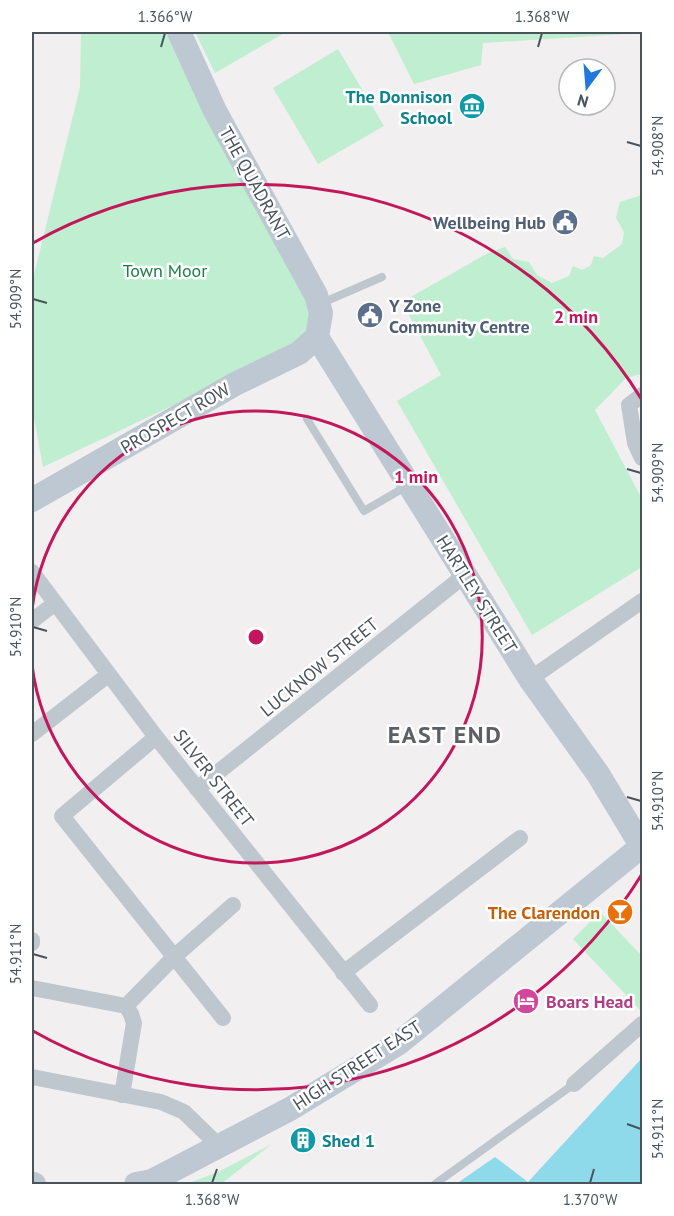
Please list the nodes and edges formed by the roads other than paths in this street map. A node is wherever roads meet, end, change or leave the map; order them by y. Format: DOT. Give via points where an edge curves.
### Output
graph roads {
  1 [pos="179,32"];
  2 [pos="382,277"];
  3 [pos="319,304"];
  4 [pos="317,337"];
  5 [pos="642,395"];
  6 [pos="307,419"];
  7 [pos="642,458"];
  8 [pos="409,485"];
  9 [pos="32,500"];
  10 [pos="32,572"];
  11 [pos="465,575"];
  12 [pos="642,601"];
  13 [pos="54,604"];
  14 [pos="32,621"];
  15 [pos="108,675"];
  16 [pos="530,679"];
  17 [pos="32,734"];
  18 [pos="156,737"];
  19 [pos="197,789"];
  20 [pos="520,838"];
  21 [pos="642,846"];
  22 [pos="233,905"];
  23 [pos="175,956"];
  24 [pos="343,973"];
  25 [pos="32,988"];
  26 [pos="370,1005"];
  27 [pos="126,1006"];
  28 [pos="224,1018"];
  29 [pos="642,1024"];
  30 [pos="32,1077"];
  31 [pos="574,1084"];
  32 [pos="122,1095"];
  33 [pos="219,1146"];
  34 [pos="144,1183"];
  35 [pos="435,1185"];
  1 -- 3 [label="street, THE QUADRANT" via="215,111"];
  2 -- 3 [label="lane"];
  3 -- 4 [label="street, THE QUADRANT"];
  4 -- 8 [label="street, HARTLEY STREET"];
  4 -- 9 [label="street, PROSPECT ROW" via="299,352 235,384"];
  5 -- 7 [label="street" via="630,405 635,443"];
  6 -- 8 [label="lane" via="364,511"];
  8 -- 11 [label="street, HARTLEY STREET"];
  10 -- 13 [label="street, SILVER STREET"];
  11 -- 16 [label="street, HARTLEY STREET"];
  11 -- 19 [label="street, LUCKNOW STREET"];
  12 -- 16 [label="street"];
  13 -- 14 [label="street"];
  13 -- 15 [label="street, SILVER STREET"];
  15 -- 17 [label="street"];
  15 -- 18 [label="street, SILVER STREET"];
  16 -- 21 [label="street, HARTLEY STREET" via="598,774"];
  18 -- 19 [label="street, SILVER STREET"];
  18 -- 23 [label="street" via="62,816"];
  19 -- 24 [label="street, SILVER STREET"];
  20 -- 24 [label="street"];
  21 -- 33 [label="street, HIGH STREET EAST" via="399,1042"];
  22 -- 23 [label="street"];
  23 -- 27 [label="street"];
  23 -- 28 [label="street"];
  24 -- 26 [label="street, SILVER STREET"];
  25 -- 27 [label="street"];
  27 -- 32 [label="street" via="134,1023"];
  29 -- 31 [label="street"];
  30 -- 32 [label="street"];
  31 -- 35 [label="lane"];
  32 -- 33 [label="street" via="161,1102 184,1112"];
  33 -- 34 [label="street, HIGH STREET EAST"];
}
